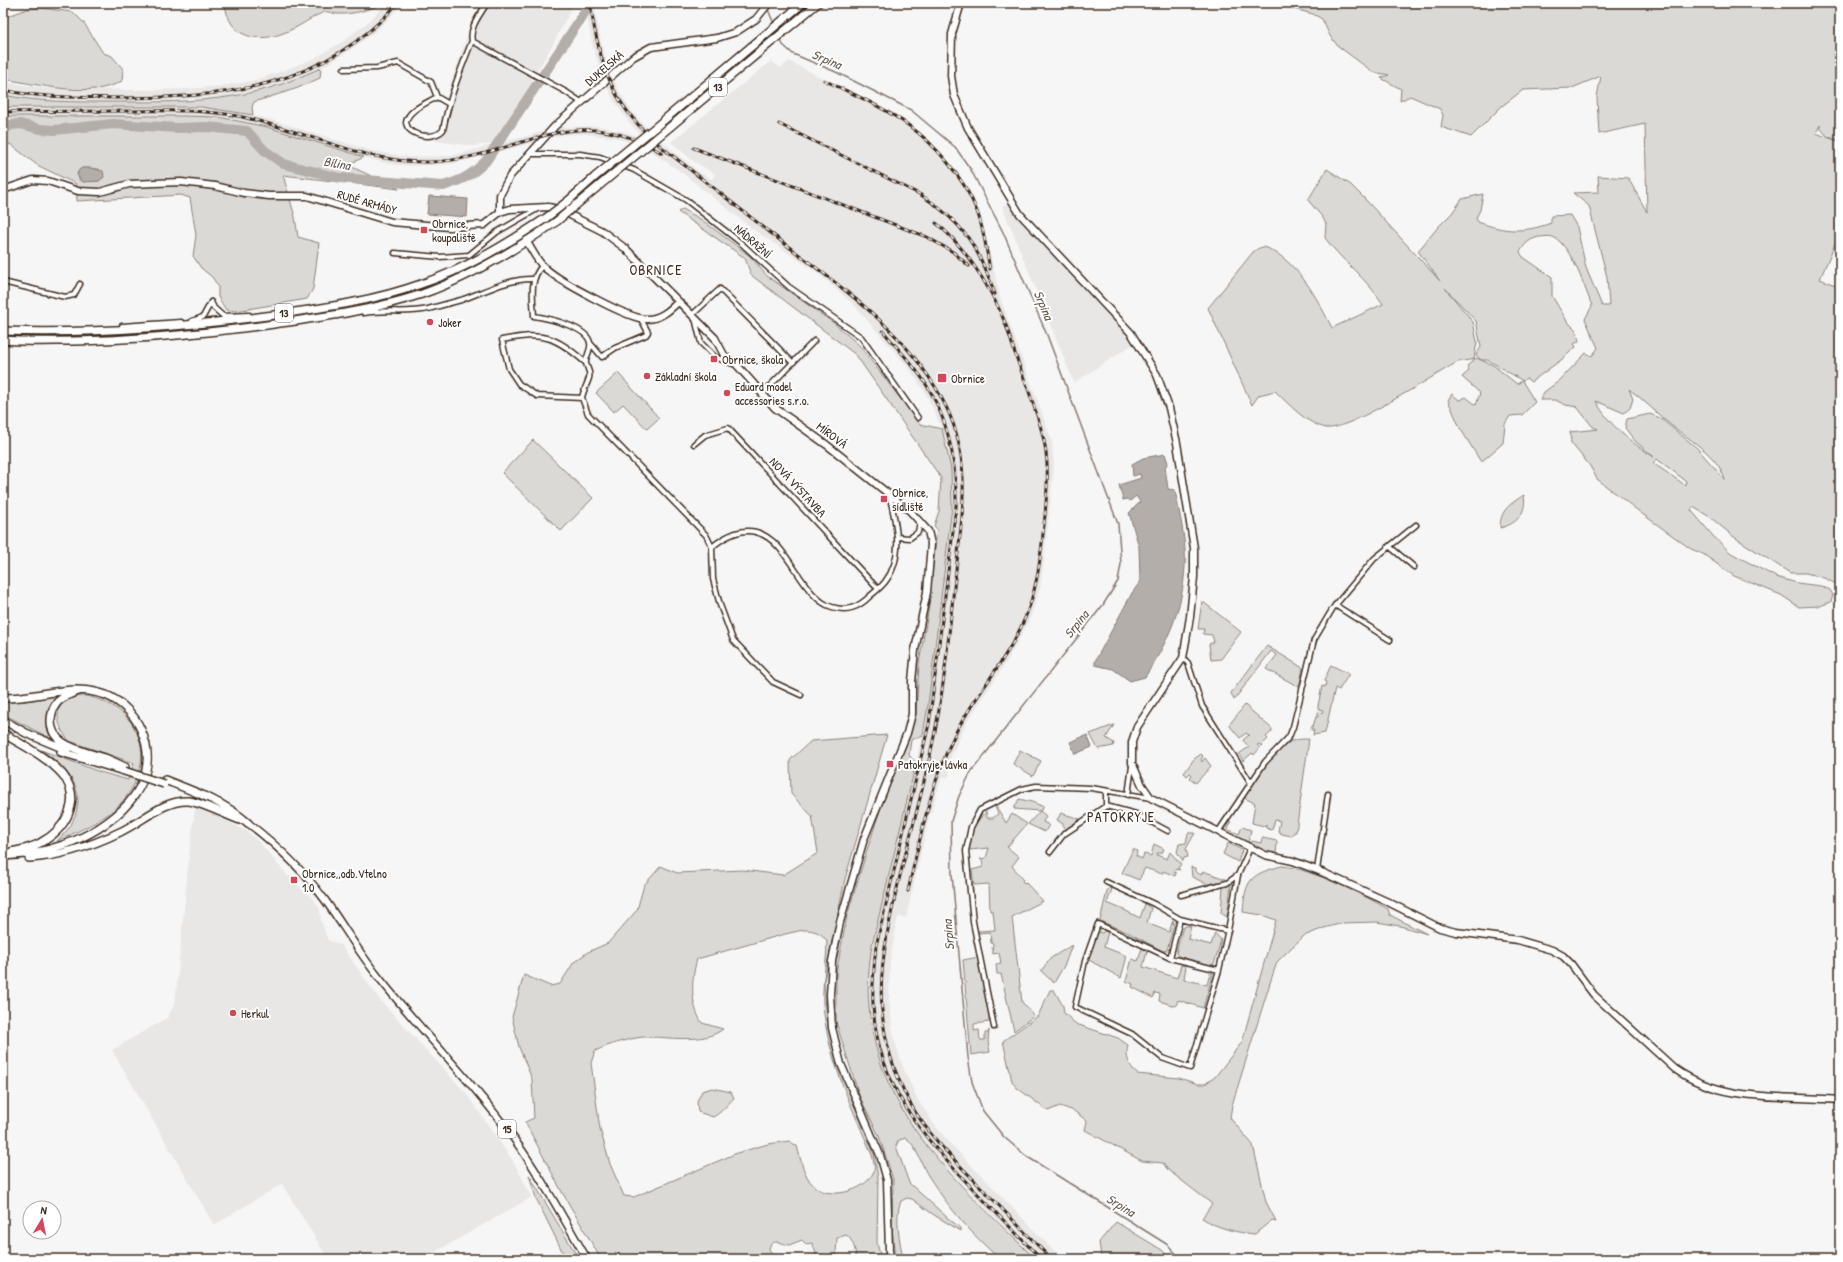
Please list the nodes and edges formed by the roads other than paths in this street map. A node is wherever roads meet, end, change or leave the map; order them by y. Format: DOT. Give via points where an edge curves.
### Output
graph roads {
  1 [pos="487,3"];
  2 [pos="769,3"];
  3 [pos="803,3"];
  4 [pos="818,3"];
  5 [pos="961,3"];
  6 [pos="472,42"];
  7 [pos="344,69"];
  8 [pos="437,97"];
  9 [pos="581,102"];
  10 [pos="449,104"];
  11 [pos="531,154"];
  12 [pos="3,190"];
  13 [pos="539,207"];
  14 [pos="500,212"];
  15 [pos="527,242"];
  16 [pos="394,253"];
  17 [pos="542,266"];
  18 [pos="534,279"];
  19 [pos="3,282"];
  20 [pos="80,284"];
  21 [pos="678,302"];
  22 [pos="294,312"];
  23 [pos="334,314"];
  24 [pos="693,317"];
  25 [pos="641,319"];
  26 [pos="3,331"];
  27 [pos="107,331"];
  28 [pos="3,340"];
  29 [pos="814,341"];
  30 [pos="19,342"];
  31 [pos="591,344"];
  32 [pos="3,346"];
  33 [pos="728,361"];
  34 [pos="586,363"];
  35 [pos="793,363"];
  36 [pos="762,394"];
  37 [pos="582,398"];
  38 [pos="918,418"];
  39 [pos="694,444"];
  40 [pos="889,494"];
  41 [pos="921,522"];
  42 [pos="1416,525"];
  43 [pos="897,537"];
  44 [pos="1389,546"];
  45 [pos="712,547"];
  46 [pos="1414,566"];
  47 [pos="878,589"];
  48 [pos="1335,605"];
  49 [pos="1390,640"];
  50 [pos="1183,658"];
  51 [pos="83,690"];
  52 [pos="801,695"];
  53 [pos="3,698"];
  54 [pos="3,720"];
  55 [pos="3,725"];
  56 [pos="3,732"];
  57 [pos="1132,763"];
  58 [pos="124,769"];
  59 [pos="164,782"];
  60 [pos="1251,782"];
  61 [pos="1106,791"];
  62 [pos="1328,794"];
  63 [pos="1128,795"];
  64 [pos="1151,798"];
  65 [pos="1106,806"];
  66 [pos="240,820"];
  67 [pos="248,823"];
  68 [pos="1168,831"];
  69 [pos="1218,832"];
  70 [pos="1250,848"];
  71 [pos="1050,852"];
  72 [pos="3,853"];
  73 [pos="3,858"];
  74 [pos="1316,870"];
  75 [pos="1238,875"];
  76 [pos="1106,882"];
  77 [pos="1181,894"];
  78 [pos="1180,919"];
  79 [pos="1228,931"];
  80 [pos="1170,958"];
  81 [pos="1219,970"];
  82 [pos="994,1027"];
  83 [pos="1840,1100"];
  84 [pos="587,1259"];
  85 [pos="890,1259"];
  1 -- 6 [label="street" via="472,28"];
  2 -- 9 [label="street, DUKELSKÁ" via="756,19 736,32 716,38 651,47 633,57"];
  3 -- 22 [label="highway, 13, bridge" via="546,218 507,244 421,284 364,299"];
  4 -- 15 [label="highway, 13, bridge" via="557,221"];
  5 -- 50 [label="street" via="952,34 950,71 952,88 968,128 1020,214 1131,333 1157,376 1169,408 1194,548 1194,577"];
  6 -- 9 [label="street"];
  6 -- 10 [label="street"];
  7 -- 8 [label="street" via="377,68 398,63 431,82"];
  8 -- 10 [label="street"];
  8 -- 10 [label="street" via="408,116 407,128 422,135 435,136 443,130"];
  9 -- 11 [label="street, DUKELSKÁ" via="555,126"];
  11 -- 14 [label="street, DUKELSKÁ" via="510,176 503,188"];
  11 -- 38 [label="street, NÁDRAŽNÍ" via="580,154 600,157 634,170 686,200 741,242 789,287 861,337"];
  12 -- 14 [label="street, RUDÉ ARMÁDY" via="33,180 48,181 78,191 100,192 129,184 181,182 269,196 307,196 392,222 449,227 484,225"];
  13 -- 14 [label="street"];
  13 -- 16 [label="street" via="497,232 470,255"];
  13 -- 21 [label="street, MÍROVÁ" via="558,209 602,231 626,249"];
  15 -- 17 [label="street"];
  15 -- 23 [label="highway, 13" via="487,265 422,294"];
  17 -- 18 [label="street"];
  17 -- 25 [label="street" via="555,276"];
  18 -- 23 [label="street" via="518,280 460,300 410,312"];
  18 -- 31 [label="street" via="534,316 566,324 585,334"];
  19 -- 20 [label="street" via="65,297 74,295"];
  21 -- 24 [label="street, MÍROVÁ"];
  21 -- 25 [label="street" via="662,315"];
  22 -- 27 [label="highway, 13" via="173,327"];
  22 -- 27 [label="street" via="223,316 211,302 204,317 196,321 120,326"];
  23 -- 30 [label="highway, 13" via="173,335"];
  24 -- 33 [label="street, MÍROVÁ" via="715,338"];
  24 -- 33 [label="street, MÍROVÁ" via="701,343 715,357"];
  24 -- 35 [label="street" via="720,289"];
  25 -- 31 [label="street" via="648,332 646,335 615,348 605,357 602,357"];
  26 -- 27 [label="highway, 13"];
  28 -- 30 [label="highway, 13"];
  29 -- 35 [label="street"];
  30 -- 32 [label="highway"];
  31 -- 34 [label="street"];
  33 -- 36 [label="street, MÍROVÁ" via="736,364"];
  34 -- 37 [label="street" via="590,371"];
  34 -- 37 [label="street" via="559,342 545,337 521,336 502,340 509,369 519,384 537,396"];
  35 -- 36 [label="street"];
  36 -- 40 [label="street, MÍROVÁ" via="775,408"];
  37 -- 45 [label="street" via="588,414 706,535"];
  39 -- 47 [label="street, NOVÁ VÝSTAVBA" via="705,435 728,428"];
  40 -- 41 [label="street, MÍROVÁ"];
  40 -- 43 [label="street"];
  41 -- 43 [label="street" via="918,532 910,538"];
  41 -- 85 [label="street" via="928,531 931,544 927,592 915,650 912,714 907,733 864,839 840,922 832,961 830,995 832,1028 841,1064 880,1155 887,1180"];
  42 -- 44 [label="street"];
  43 -- 47 [label="street" via="895,565"];
  44 -- 46 [label="street"];
  44 -- 48 [label="street" via="1374,559"];
  45 -- 47 [label="street" via="723,539 743,531 757,532 772,540 820,602 832,608 848,610 860,606"];
  45 -- 52 [label="street" via="713,579 733,640 773,682"];
  48 -- 49 [label="street"];
  48 -- 60 [label="street" via="1314,640 1289,737 1265,762"];
  50 -- 57 [label="street" via="1137,727 1132,742"];
  50 -- 60 [label="street" via="1188,663 1202,706"];
  51 -- 53 [label="highway" via="64,690 25,698"];
  51 -- 58 [label="highway" via="64,696 55,705 51,727 55,735 67,746 110,760"];
  51 -- 73 [label="highway" via="110,697 128,710 140,726 147,758 146,771 140,787 120,813 88,834 64,845"];
  54 -- 58 [label="highway" via="55,745"];
  55 -- 58 [label="highway" via="65,754"];
  56 -- 72 [label="highway" via="56,769 68,784 72,800 67,819 52,836 39,844"];
  57 -- 63 [label="street"];
  57 -- 64 [label="street" via="1142,786"];
  58 -- 59 [label="highway, bridge"];
  59 -- 66 [label="highway" via="209,802"];
  59 -- 67 [label="highway" via="208,798"];
  60 -- 69 [label="street"];
  61 -- 63 [label="street"];
  61 -- 65 [label="street"];
  61 -- 82 [label="street" via="1036,786 1022,789 980,810 971,827 966,851 973,922"];
  62 -- 74 [label="street"];
  63 -- 64 [label="street"];
  64 -- 69 [label="street"];
  65 -- 68 [label="street" via="1136,814"];
  65 -- 71 [label="street" via="1064,834"];
  66 -- 67 [label="highway"];
  66 -- 73 [label="highway" via="202,804 180,801 170,803 135,825 86,847 35,858"];
  67 -- 84 [label="street, 15" via="275,844 310,881 376,974 506,1128 545,1185"];
  69 -- 70 [label="street"];
  70 -- 74 [label="street"];
  70 -- 75 [label="street"];
  74 -- 83 [label="street" via="1440,928 1518,940 1563,956 1594,995 1675,1069 1708,1087 1744,1095"];
  75 -- 77 [label="street" via="1227,883"];
  75 -- 79 [label="street"];
  76 -- 78 [label="street"];
  78 -- 79 [label="street"];
  78 -- 80 [label="street"];
  79 -- 81 [label="street"];
  80 -- 81 [label="street"];
  80 -- 81 [label="street" via="1098,924 1085,961 1075,1007 1132,1034 1162,1058 1190,1068"];
}
